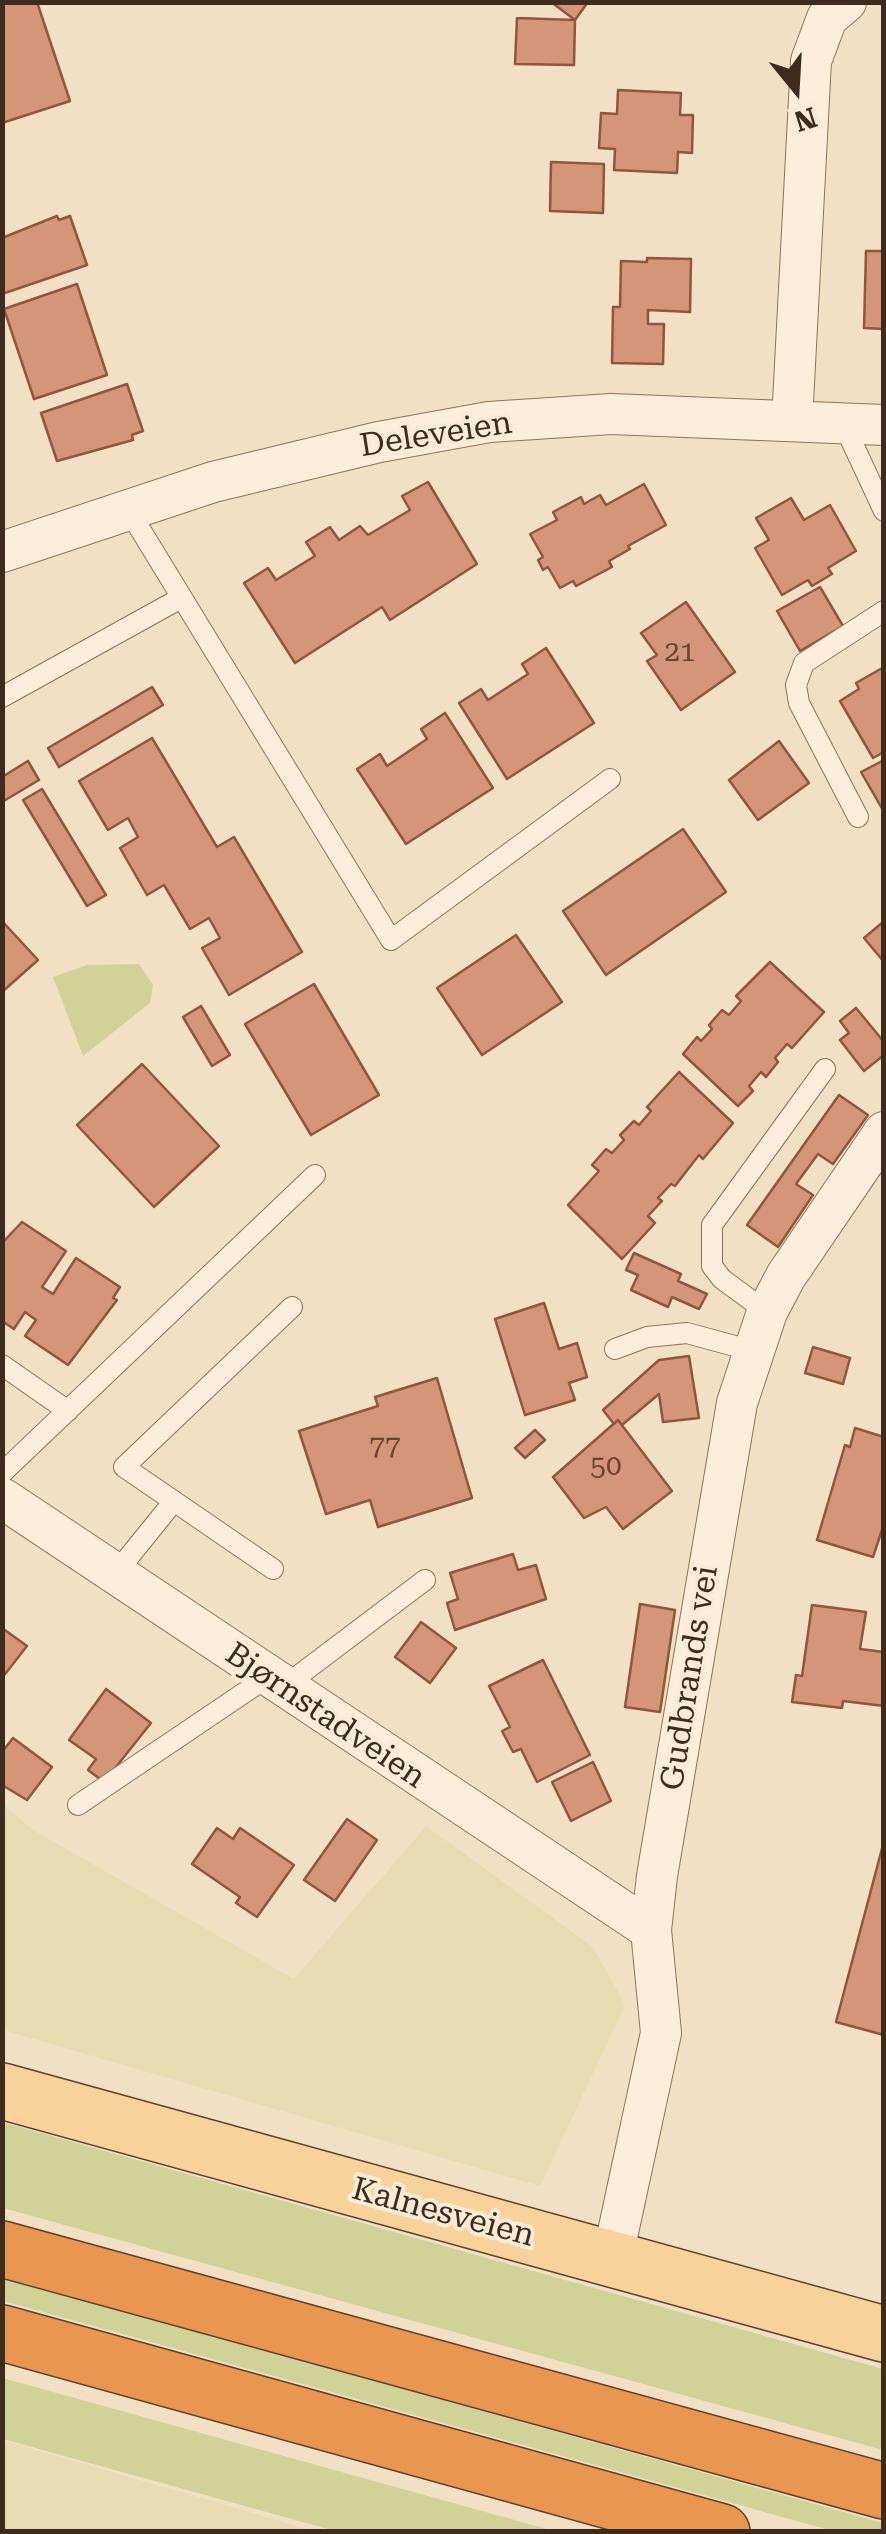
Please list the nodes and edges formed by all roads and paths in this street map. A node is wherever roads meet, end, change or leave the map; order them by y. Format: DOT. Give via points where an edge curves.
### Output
graph roads {
  1 [pos="846,2"];
  2 [pos="792,421"];
  3 [pos="843,423"];
  4 [pos="884,425"];
  5 [pos="884,511"];
  6 [pos="129,512"];
  7 [pos="2,552"];
  8 [pos="182,598"];
  9 [pos="884,611"];
  10 [pos="2,697"];
  11 [pos="610,779"];
  12 [pos="858,817"];
  13 [pos="824,1068"];
  14 [pos="884,1132"];
  15 [pos="315,1176"];
  16 [pos="292,1308"];
  17 [pos="767,1312"];
  18 [pos="615,1349"];
  19 [pos="753,1351"];
  20 [pos="2,1365"];
  21 [pos="68,1410"];
  22 [pos="2,1474"];
  23 [pos="2,1498"];
  24 [pos="174,1501"];
  25 [pos="273,1569"];
  26 [pos="115,1574"];
  27 [pos="425,1580"];
  28 [pos="274,1683"];
  29 [pos="78,1805"];
  30 [pos="651,1930"];
  31 [pos="2,2091"];
  32 [pos="2,2249"];
  33 [pos="612,2260"];
  34 [pos="2,2334"];
  35 [pos="884,2334"];
  36 [pos="884,2492"];
  37 [pos="722,2532"];
  1 -- 2 [label="street" via="828,18 811,61"];
  2 -- 3 [label="street, Deleveien"];
  2 -- 6 [label="street, Deleveien" via="611,414 489,422 213,482"];
  3 -- 4 [label="street, Deleveien"];
  3 -- 5 [label="lane"];
  6 -- 7 [label="street, Deleveien"];
  6 -- 8 [label="lane"];
  8 -- 10 [label="lane"];
  8 -- 11 [label="lane" via="391,940"];
  9 -- 12 [label="lane" via="804,663 796,685"];
  13 -- 17 [label="lane" via="712,1225 712,1266"];
  14 -- 17 [label="street, Gudbrands vei" via="842,1187"];
  15 -- 21 [label="lane"];
  16 -- 24 [label="lane" via="124,1467"];
  17 -- 19 [label="street, Gudbrands vei"];
  18 -- 19 [label="lane" via="687,1333"];
  19 -- 30 [label="street, Gudbrands vei" via="712,1542"];
  20 -- 21 [label="lane"];
  21 -- 22 [label="lane"];
  23 -- 26 [label="street, Bjørnstadveien"];
  24 -- 25 [label="lane"];
  24 -- 26 [label="lane"];
  26 -- 28 [label="street, Bjørnstadveien"];
  27 -- 28 [label="lane"];
  28 -- 29 [label="lane"];
  28 -- 30 [label="street, Bjørnstadveien"];
  30 -- 33 [label="street, Gudbrands vei" via="661,2033"];
  31 -- 33 [label="main road, Kalnesveien"];
  32 -- 36 [label="highway"];
  33 -- 35 [label="main road, Kalnesveien"];
  34 -- 37 [label="highway"];
}
